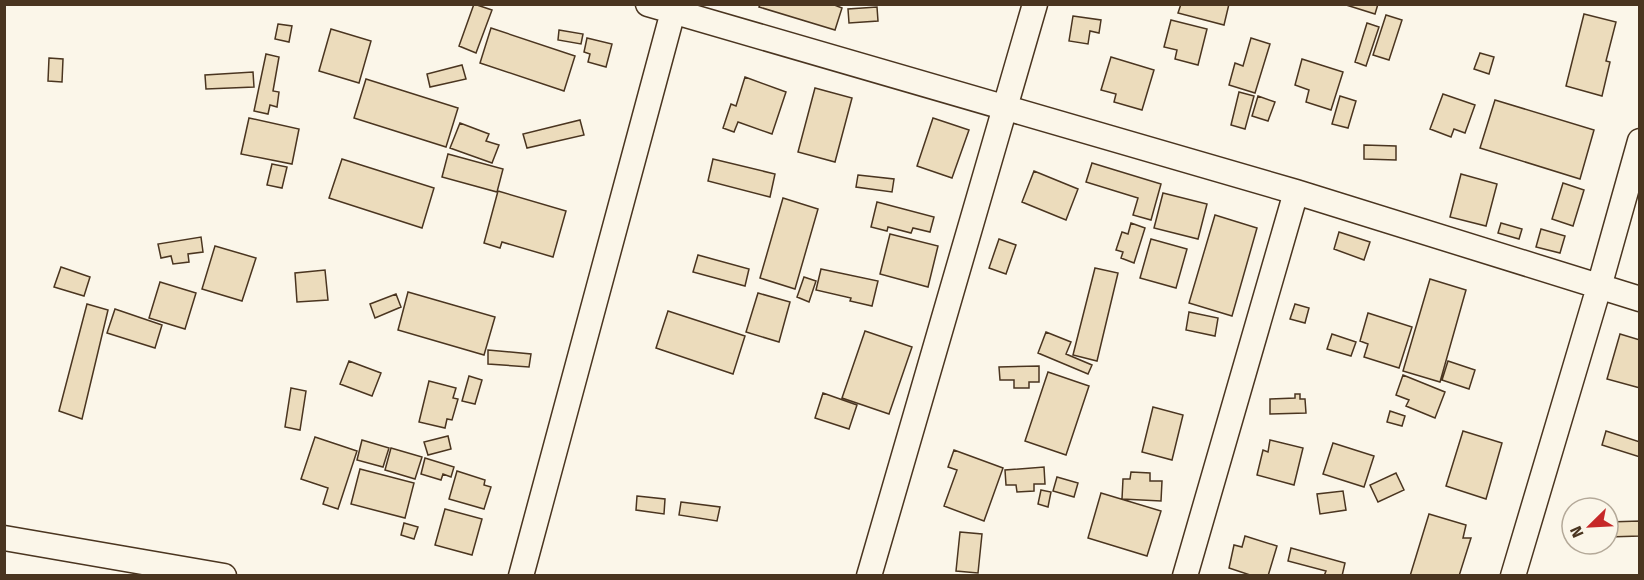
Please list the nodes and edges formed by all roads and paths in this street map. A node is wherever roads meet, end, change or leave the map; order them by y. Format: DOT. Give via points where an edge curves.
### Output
graph roads {
  1 [pos="648,4"];
  2 [pos="1035,4"];
  3 [pos="674,8"];
  4 [pos="1005,108"];
  5 [pos="1640,141"];
  6 [pos="1296,192"];
  7 [pos="1599,287"];
  8 [pos="1640,299"];
  9 [pos="4,537"];
  10 [pos="224,576"];
  11 [pos="521,576"];
  12 [pos="869,576"];
  13 [pos="1185,576"];
  14 [pos="1513,576"];
  1 -- 3 [label="street"];
  2 -- 4 [label="street"];
  3 -- 4 [label="street"];
  3 -- 11 [label="street"];
  4 -- 6 [label="street"];
  4 -- 12 [label="street"];
  5 -- 7 [label="street"];
  6 -- 7 [label="street"];
  6 -- 13 [label="street"];
  7 -- 8 [label="street"];
  7 -- 14 [label="street"];
  9 -- 10 [label="street"];
}
